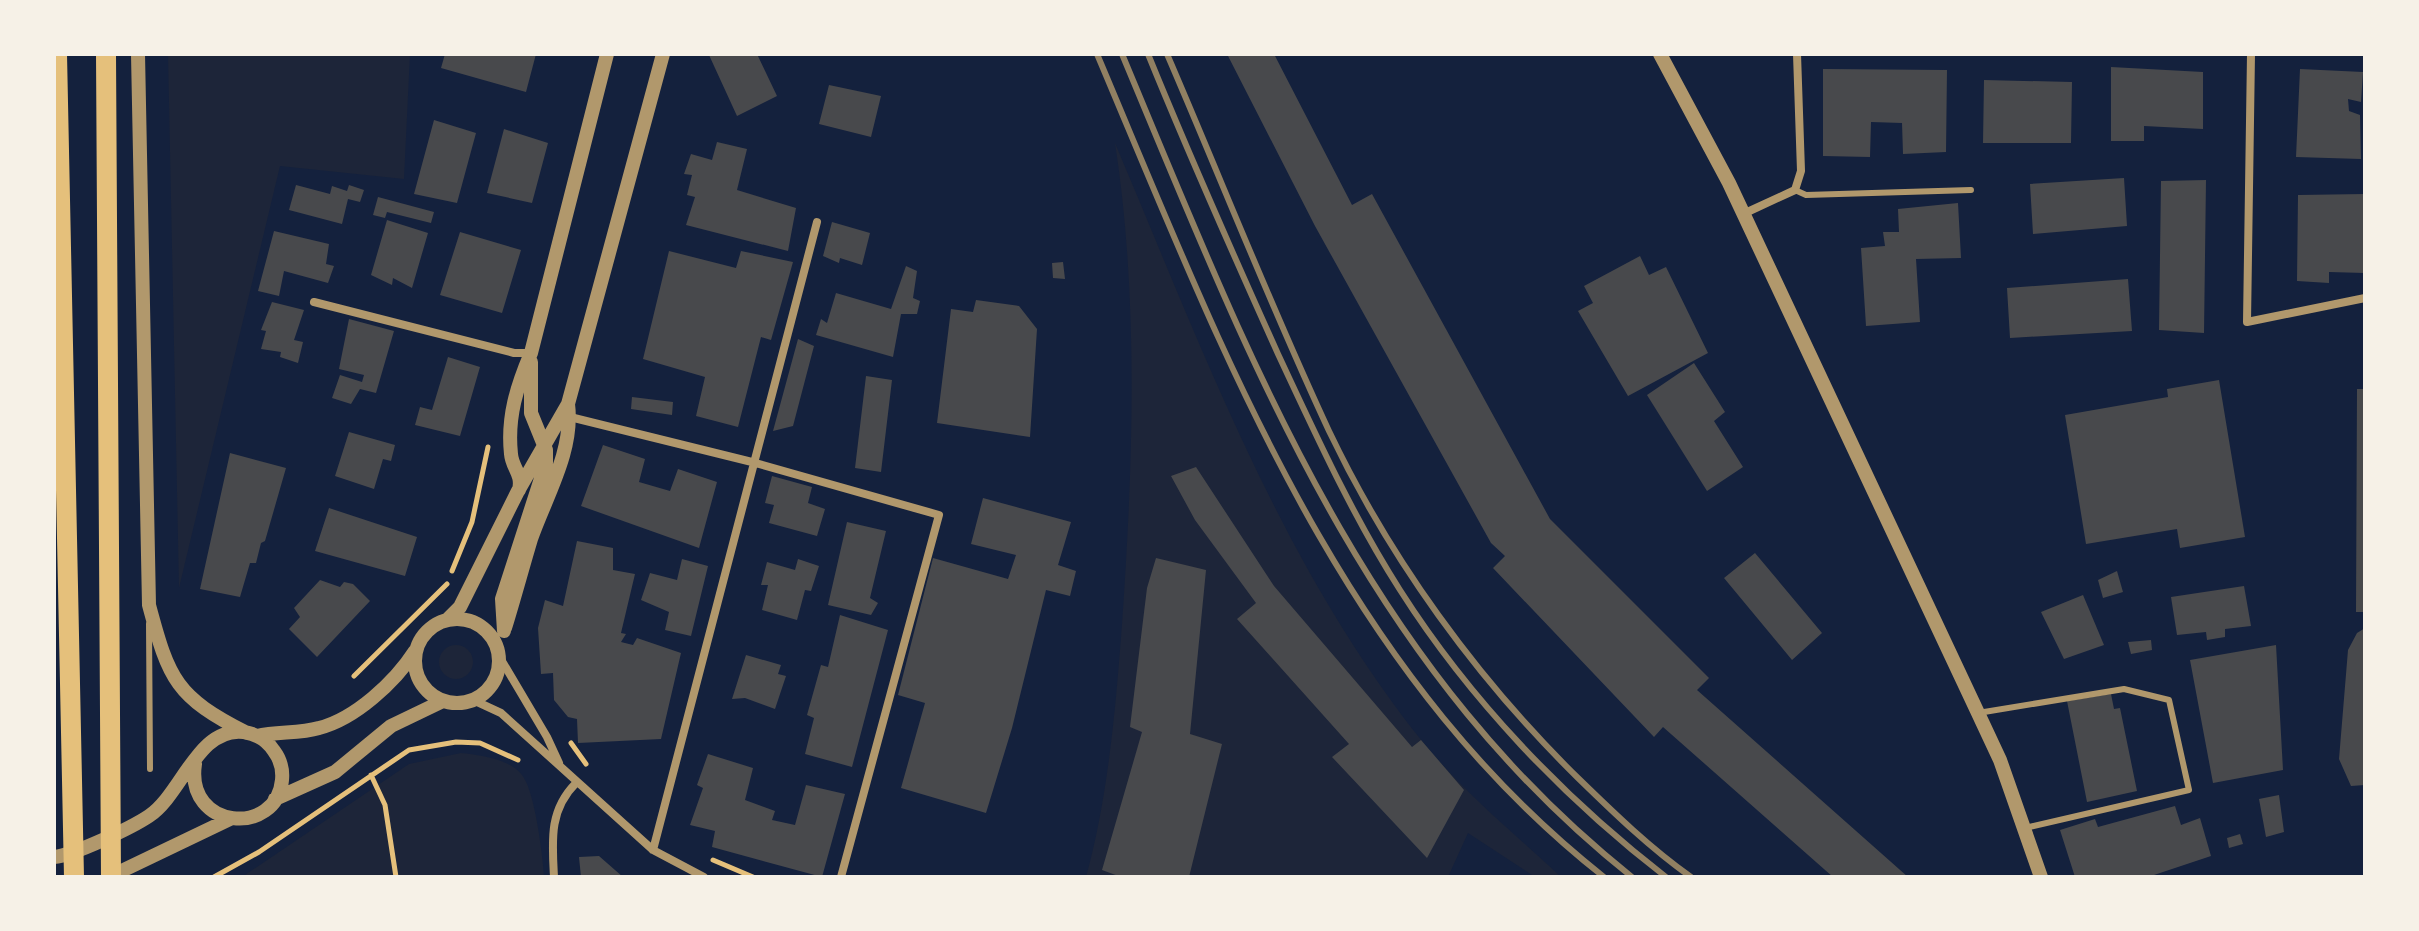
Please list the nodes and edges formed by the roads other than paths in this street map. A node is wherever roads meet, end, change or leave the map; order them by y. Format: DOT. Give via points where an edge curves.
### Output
graph roads {
  1 [pos="57,54"];
  2 [pos="106,54"];
  3 [pos="138,54"];
  4 [pos="607,54"];
  5 [pos="663,54"];
  6 [pos="1660,54"];
  7 [pos="1797,54"];
  8 [pos="2251,54"];
  9 [pos="1795,190"];
  10 [pos="1971,190"];
  11 [pos="1743,214"];
  12 [pos="817,222"];
  13 [pos="2365,298"];
  14 [pos="314,302"];
  15 [pos="531,353"];
  16 [pos="530,409"];
  17 [pos="566,413"];
  18 [pos="544,447"];
  19 [pos="752,462"];
  20 [pos="518,491"];
  21 [pos="149,605"];
  22 [pos="447,620"];
  23 [pos="504,631"];
  24 [pos="415,651"];
  25 [pos="498,653"];
  26 [pos="473,700"];
  27 [pos="443,701"];
  28 [pos="1978,713"];
  29 [pos="252,734"];
  30 [pos="195,764"];
  31 [pos="559,764"];
  32 [pos="150,769"];
  33 [pos="576,783"];
  34 [pos="275,799"];
  35 [pos="230,819"];
  36 [pos="2025,828"];
  37 [pos="653,850"];
  38 [pos="54,857"];
  39 [pos="74,877"];
  40 [pos="110,877"];
  41 [pos="554,877"];
  42 [pos="704,877"];
  43 [pos="841,877"];
  44 [pos="2041,877"];
  1 -- 39 [label="highway"];
  2 -- 40 [label="highway"];
  3 -- 21 [label="street"];
  4 -- 15 [label="street"];
  5 -- 17 [label="street"];
  6 -- 11 [label="street"];
  7 -- 9 [label="street" via="1801,171"];
  8 -- 13 [label="street" via="2247,322"];
  9 -- 10 [label="lane" via="1806,195"];
  9 -- 11 [label="street"];
  11 -- 28 [label="street"];
  12 -- 19 [label="street"];
  14 -- 15 [label="street"];
  15 -- 16 [label="street"];
  15 -- 20 [label="street" via="513,401 510,452 521,478"];
  16 -- 17 [label="street" via="543,422"];
  16 -- 18 [label="street"];
  17 -- 18 [label="street"];
  17 -- 19 [label="street"];
  17 -- 23 [label="street" via="562,457"];
  18 -- 20 [label="street"];
  18 -- 23 [label="street" via="544,471 501,607"];
  19 -- 37 [label="street"];
  19 -- 43 [label="street" via="939,515"];
  20 -- 22 [label="street" via="460,607"];
  21 -- 29 [label="street" via="164,661 183,691 206,712"];
  21 -- 32 [label="lane"];
  22 -- 24 [label="street" via="424,633"];
  22 -- 25 [label="street" via="481,626"];
  23 -- 25 [label="street"];
  24 -- 27 [label="street" via="422,686"];
  24 -- 29 [label="street" via="404,668 340,720 316,729"];
  25 -- 26 [label="street" via="493,683"];
  25 -- 31 [label="street"];
  26 -- 27 [label="street"];
  26 -- 31 [label="street" via="501,713"];
  27 -- 34 [label="street" via="391,726 335,772"];
  28 -- 36 [label="street"];
  28 -- 36 [label="lane" via="2124,689 2169,700 2189,790"];
  29 -- 30 [label="street" via="221,735 201,751"];
  29 -- 34 [label="street" via="268,743 279,760 282,780"];
  30 -- 35 [label="street" via="194,784 203,803"];
  30 -- 38 [label="street" via="150,816"];
  31 -- 33 [label="street"];
  33 -- 37 [label="street"];
  33 -- 41 [label="street" via="555,811"];
  34 -- 35 [label="street" via="263,812"];
  35 -- 40 [label="street"];
  36 -- 44 [label="street"];
  37 -- 42 [label="street"];
}
